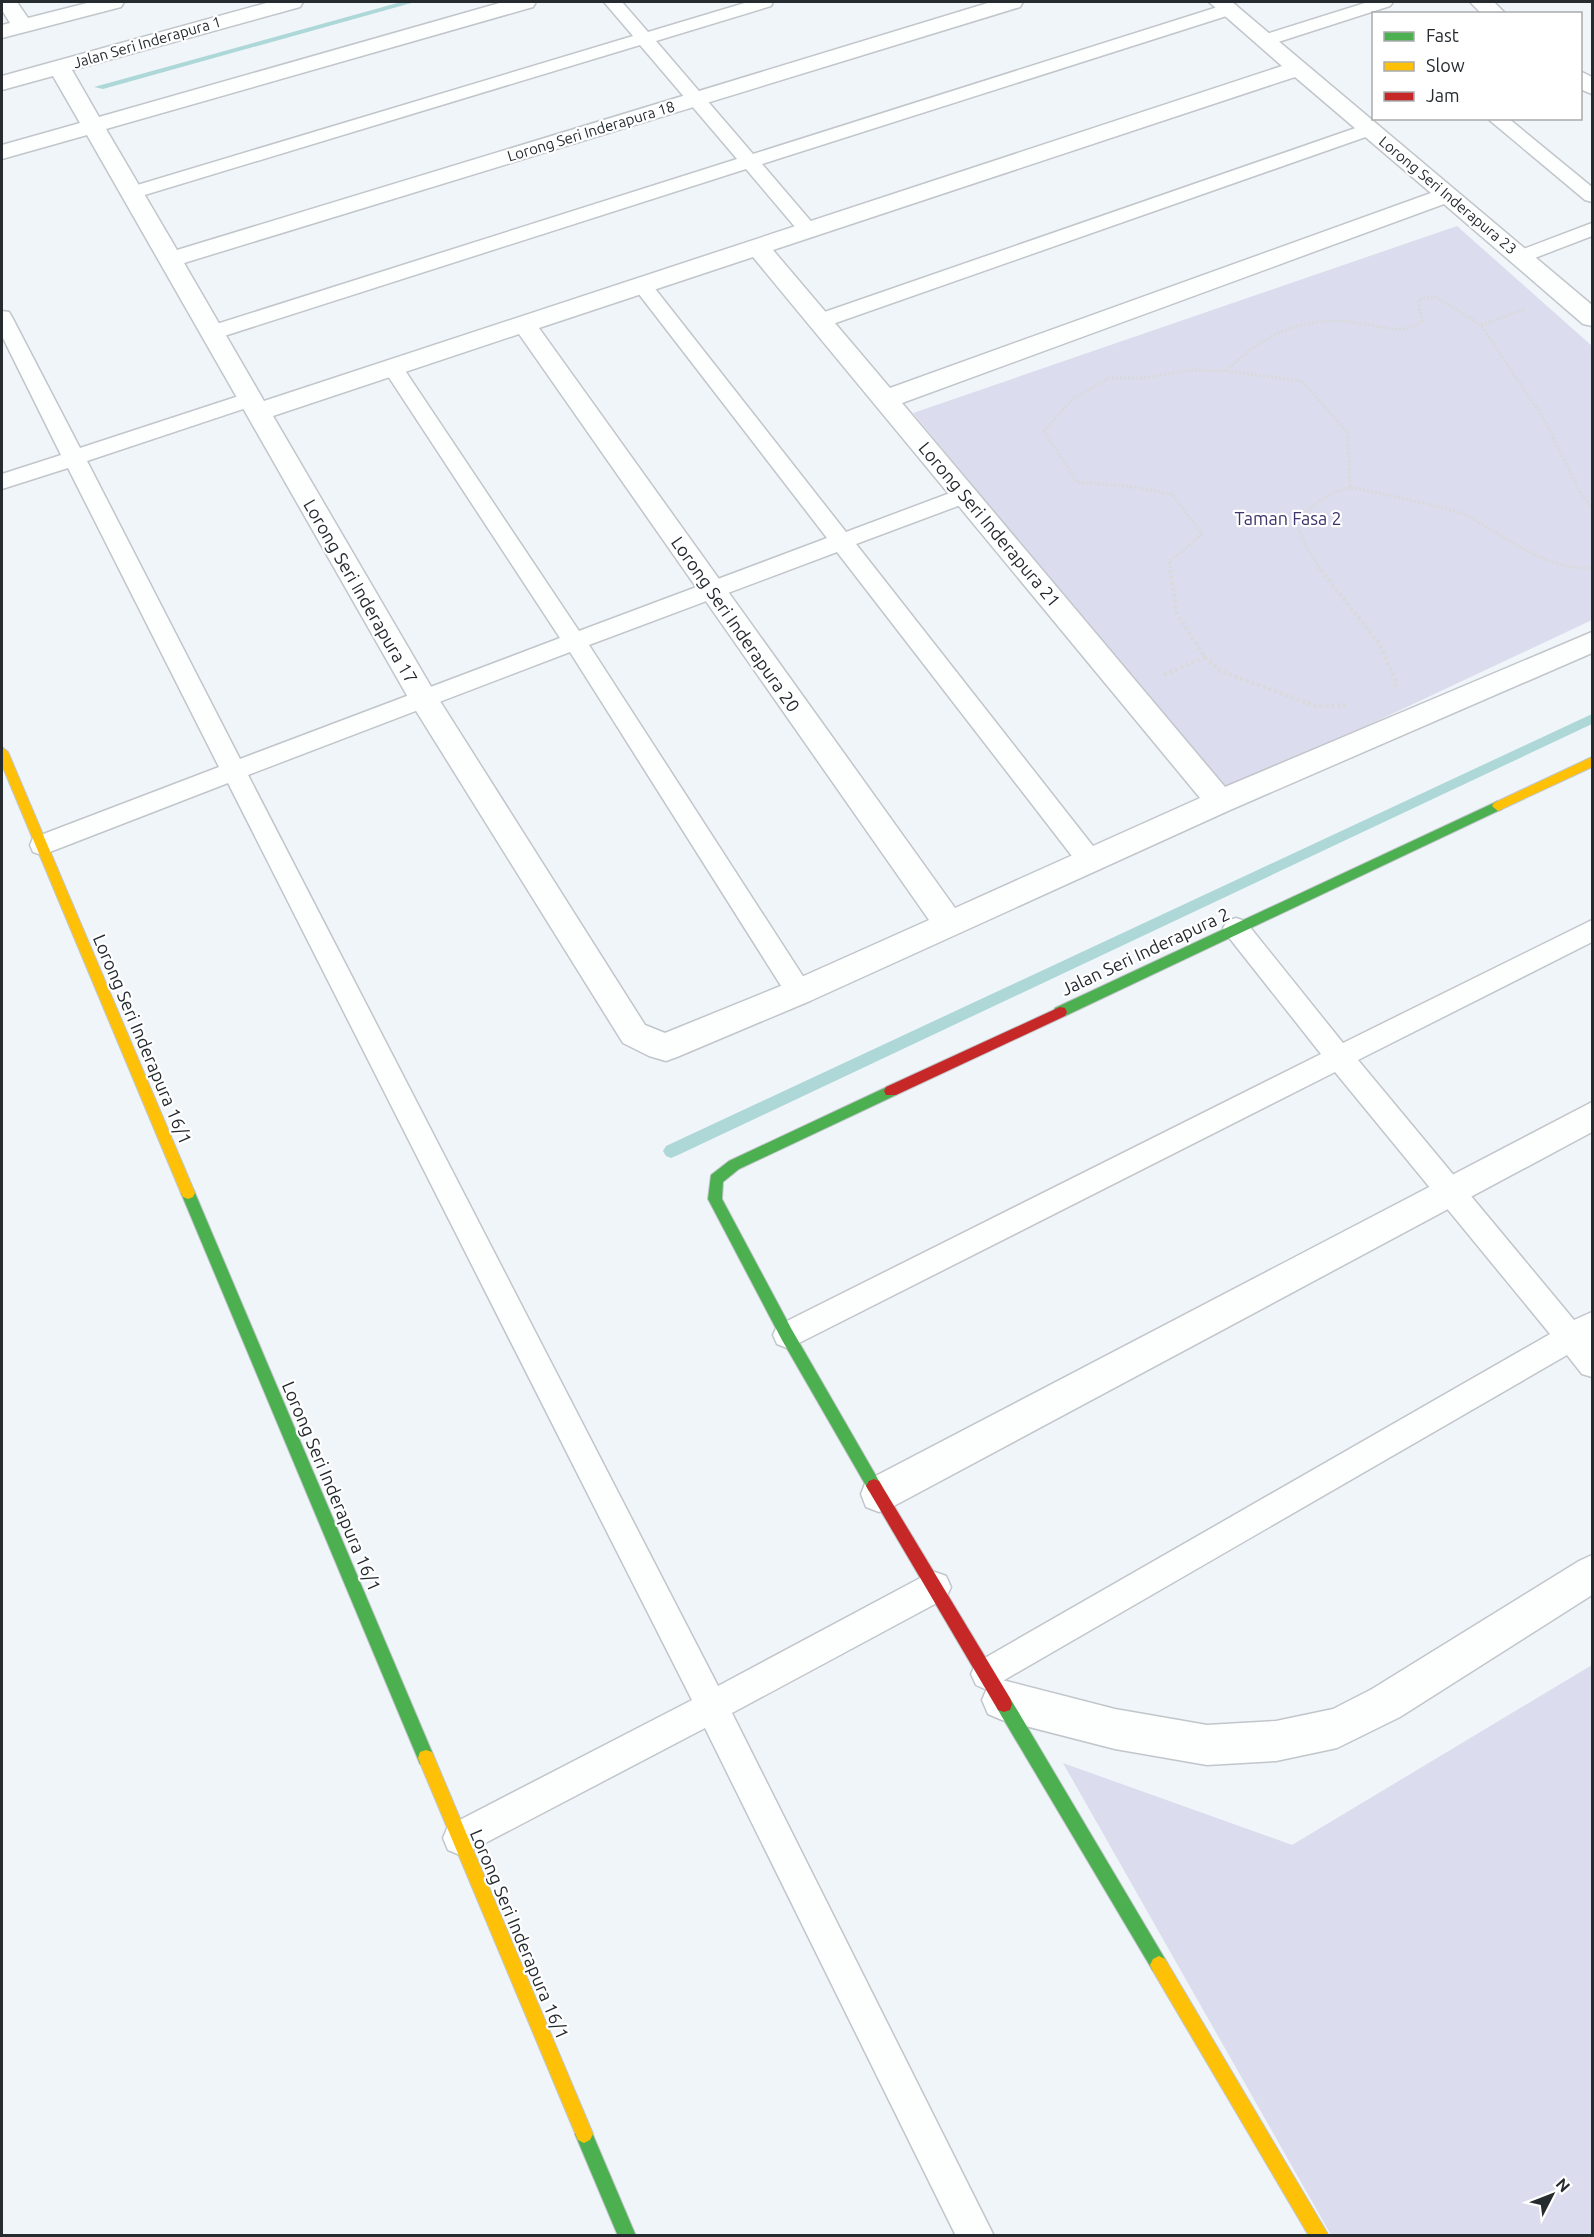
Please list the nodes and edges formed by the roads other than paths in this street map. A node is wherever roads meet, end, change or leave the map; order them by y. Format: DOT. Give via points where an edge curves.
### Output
graph roads {
  1 [pos="7,2"];
  2 [pos="113,2"];
  3 [pos="292,2"];
  4 [pos="525,2"];
  5 [pos="613,2"];
  6 [pos="765,2"];
  7 [pos="1012,2"];
  8 [pos="1384,2"];
  9 [pos="1481,2"];
  10 [pos="1225,5"];
  11 [pos="1361,10"];
  12 [pos="1494,12"];
  13 [pos="12,29"];
  14 [pos="644,38"];
  15 [pos="1266,40"];
  16 [pos="59,67"];
  17 [pos="1299,68"];
  18 [pos="2,83"];
  19 [pos="696,99"];
  20 [pos="1498,120"];
  21 [pos="92,126"];
  22 [pos="1370,129"];
  23 [pos="2,152"];
  24 [pos="750,162"];
  25 [pos="131,193"];
  26 [pos="1448,195"];
  27 [pos="1593,196"];
  28 [pos="808,230"];
  29 [pos="1593,230"];
  30 [pos="758,247"];
  31 [pos="1520,257"];
  32 [pos="170,260"];
  33 [pos="642,285"];
  34 [pos="2,317"];
  35 [pos="1593,318"];
  36 [pos="820,321"];
  37 [pos="524,324"];
  38 [pos="211,333"];
  39 [pos="393,368"];
  40 [pos="886,399"];
  41 [pos="254,406"];
  42 [pos="73,458"];
  43 [pos="2,482"];
  44 [pos="966,495"];
  45 [pos="841,542"];
  46 [pos="712,592"];
  47 [pos="575,642"];
  48 [pos="1593,642"];
  49 [pos="423,698"];
  50 [pos="2,752"];
  51 [pos="1593,762"];
  52 [pos="233,771"];
  53 [pos="1220,802"];
  54 [pos="42,845"];
  55 [pos="1091,862"];
  56 [pos="949,924"];
  57 [pos="1236,928"];
  58 [pos="1593,930"];
  59 [pos="799,992"];
  60 [pos="1339,1057"];
  61 [pos="1593,1116"];
  62 [pos="1449,1191"];
  63 [pos="1582,1331"];
  64 [pos="787,1335"];
  65 [pos="1593,1364"];
  66 [pos="879,1494"];
  67 [pos="1593,1574"];
  68 [pos="935,1587"];
  69 [pos="994,1687"];
  70 [pos="712,1707"];
  71 [pos="460,1838"];
  72 [pos="627,2235"];
  73 [pos="976,2235"];
  74 [pos="1320,2235"];
  1 -- 13 [label="street"];
  2 -- 13 [label="street"];
  3 -- 16 [label="street, Jalan Seri Inderapura 1"];
  4 -- 21 [label="street"];
  5 -- 14 [label="lane"];
  6 -- 14 [label="lane"];
  7 -- 19 [label="street, Lorong Seri Inderapura 18"];
  8 -- 11 [label="lane"];
  9 -- 12 [label="street"];
  10 -- 15 [label="street, Lorong Seri Inderapura 23"];
  10 -- 24 [label="lane"];
  11 -- 15 [label="lane"];
  14 -- 19 [label="lane"];
  14 -- 25 [label="lane"];
  15 -- 17 [label="street, Lorong Seri Inderapura 23"];
  16 -- 18 [label="street, Jalan Seri Inderapura 1"];
  16 -- 21 [label="street, Lorong Seri Inderapura 17"];
  17 -- 22 [label="street, Lorong Seri Inderapura 23"];
  17 -- 28 [label="street"];
  19 -- 24 [label="lane"];
  19 -- 32 [label="street, Lorong Seri Inderapura 18"];
  20 -- 27 [label="lane"];
  21 -- 23 [label="street"];
  21 -- 25 [label="street, Lorong Seri Inderapura 17"];
  22 -- 26 [label="street, Lorong Seri Inderapura 23"];
  22 -- 36 [label="lane"];
  24 -- 28 [label="lane"];
  24 -- 38 [label="lane"];
  25 -- 32 [label="street, Lorong Seri Inderapura 17"];
  26 -- 31 [label="street, Lorong Seri Inderapura 23"];
  26 -- 40 [label="street"];
  28 -- 30 [label="street"];
  29 -- 31 [label="lane"];
  30 -- 33 [label="street"];
  30 -- 36 [label="street, Lorong Seri Inderapura 21"];
  31 -- 35 [label="street, Lorong Seri Inderapura 23"];
  32 -- 38 [label="street, Lorong Seri Inderapura 17"];
  33 -- 37 [label="street"];
  33 -- 45 [label="lane"];
  34 -- 42 [label="lane"];
  36 -- 40 [label="street, Lorong Seri Inderapura 21"];
  37 -- 39 [label="street"];
  37 -- 46 [label="street, Lorong Seri Inderapura 20"];
  38 -- 41 [label="street, Lorong Seri Inderapura 17"];
  39 -- 41 [label="street"];
  39 -- 47 [label="lane"];
  40 -- 44 [label="street, Lorong Seri Inderapura 21"];
  41 -- 42 [label="lane"];
  41 -- 49 [label="street, Lorong Seri Inderapura 17"];
  42 -- 43 [label="lane"];
  42 -- 52 [label="lane"];
  44 -- 45 [label="lane"];
  44 -- 53 [label="street, Lorong Seri Inderapura 21"];
  45 -- 46 [label="lane"];
  45 -- 55 [label="lane"];
  46 -- 47 [label="lane"];
  46 -- 56 [label="street, Lorong Seri Inderapura 20"];
  47 -- 49 [label="lane"];
  47 -- 59 [label="lane"];
  48 -- 53 [label="street"];
  49 -- 52 [label="lane"];
  49 -- 59 [label="street, Lorong Seri Inderapura 17" via="634,1034 649,1044 666,1047"];
  50 -- 54 [label="street, Lorong Seri Inderapura 16/1"];
  51 -- 57 [label="street, Jalan Seri Inderapura 2"];
  52 -- 54 [label="lane"];
  52 -- 70 [label="lane"];
  53 -- 55 [label="street"];
  54 -- 71 [label="street, Lorong Seri Inderapura 16/1"];
  55 -- 56 [label="street"];
  56 -- 59 [label="street"];
  57 -- 60 [label="lane"];
  57 -- 64 [label="street, Jalan Seri Inderapura 2" via="734,1165 717,1179 715,1199"];
  58 -- 60 [label="lane"];
  60 -- 62 [label="lane"];
  60 -- 64 [label="lane"];
  61 -- 62 [label="street"];
  62 -- 63 [label="lane"];
  62 -- 66 [label="street"];
  63 -- 65 [label="lane"];
  63 -- 69 [label="lane"];
  64 -- 66 [label="street"];
  66 -- 68 [label="street"];
  67 -- 69 [label="street" via="1386,1703 1337,1728 1276,1741 1207,1745 1115,1729"];
  68 -- 69 [label="street"];
  68 -- 70 [label="lane"];
  69 -- 74 [label="street"];
  70 -- 71 [label="lane"];
  70 -- 73 [label="lane"];
  71 -- 72 [label="street, Lorong Seri Inderapura 16/1"];
}
